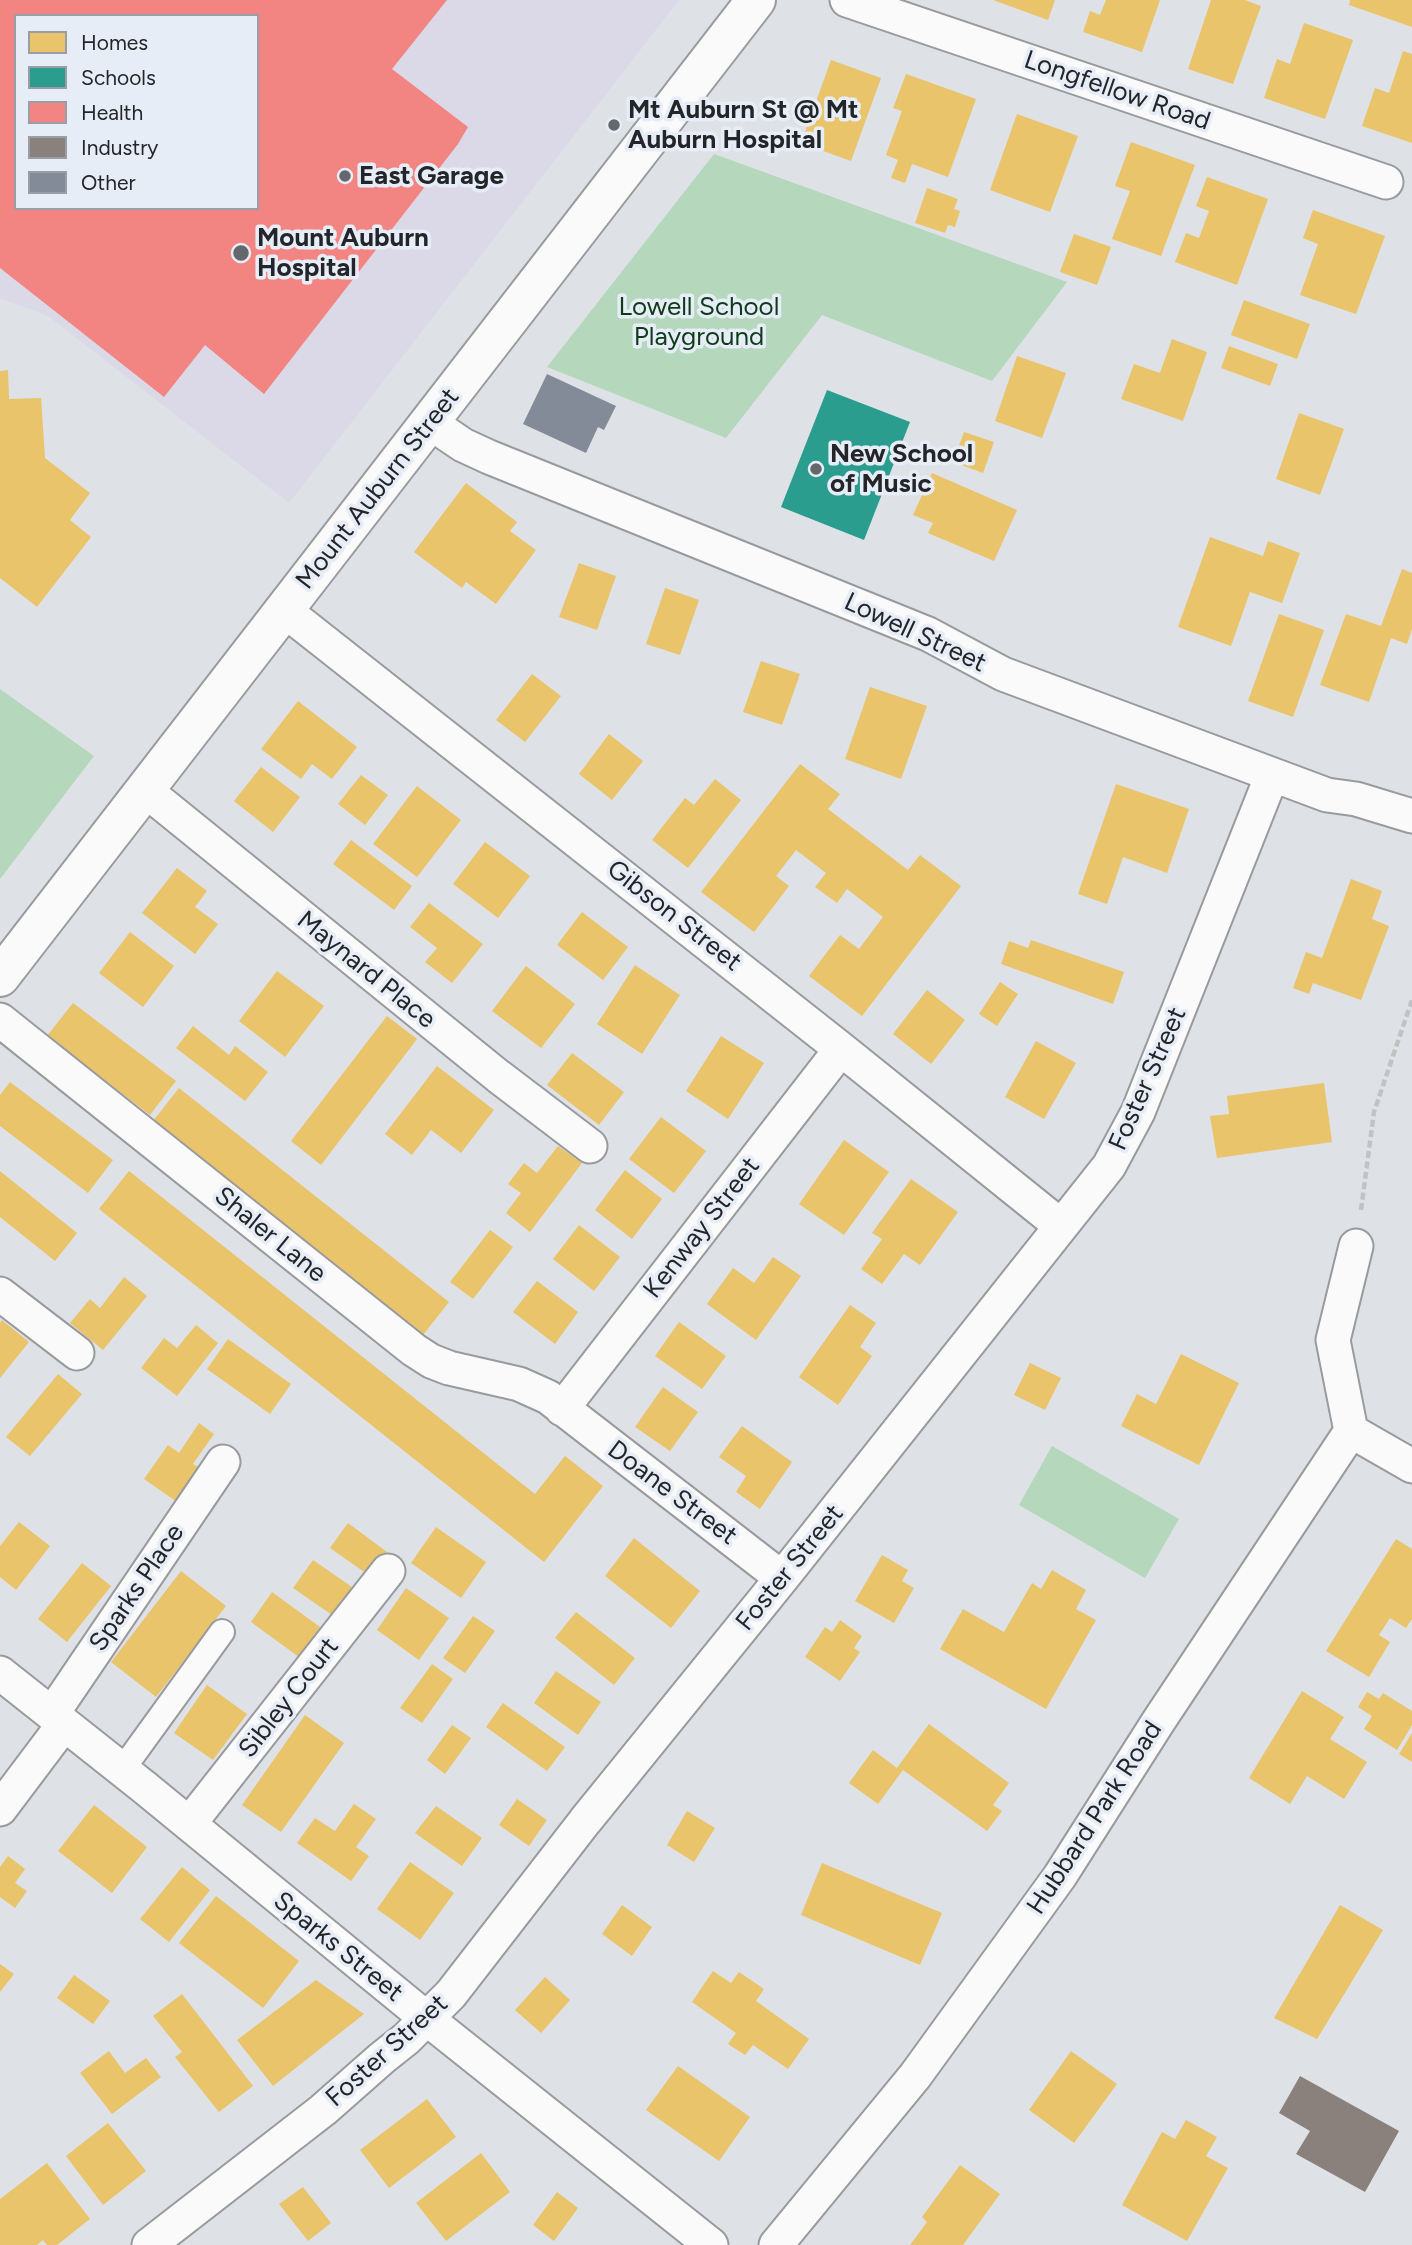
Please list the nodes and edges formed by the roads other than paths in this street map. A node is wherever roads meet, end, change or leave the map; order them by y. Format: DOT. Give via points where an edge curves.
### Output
graph roads {
  1 [pos="755,0"];
  2 [pos="848,0"];
  3 [pos="1386,182"];
  4 [pos="429,422"];
  5 [pos="284,610"];
  6 [pos="1272,775"];
  7 [pos="145,790"];
  8 [pos="1412,816"];
  9 [pos="0,977"];
  10 [pos="0,1020"];
  11 [pos="841,1049"];
  12 [pos="590,1146"];
  13 [pos="1061,1226"];
  14 [pos="1356,1246"];
  15 [pos="0,1294"];
  16 [pos="77,1353"];
  17 [pos="562,1409"];
  18 [pos="1351,1431"];
  19 [pos="223,1462"];
  20 [pos="1412,1466"];
  21 [pos="388,1571"];
  22 [pos="782,1578"];
  23 [pos="222,1632"];
  24 [pos="0,1673"];
  25 [pos="58,1719"];
  26 [pos="122,1770"];
  27 [pos="0,1809"];
  28 [pos="189,1824"];
  29 [pos="426,2018"];
  30 [pos="149,2245"];
  31 [pos="711,2245"];
  32 [pos="776,2245"];
  1 -- 4 [label="main road, Mount Auburn Street"];
  2 -- 3 [label="street, Longfellow Road"];
  4 -- 5 [label="main road, Mount Auburn Street"];
  4 -- 6 [label="street, Lowell Street" via="489,457 928,634 1003,674"];
  5 -- 7 [label="main road, Mount Auburn Street"];
  5 -- 11 [label="street, Gibson Street"];
  6 -- 8 [label="street, Lowell Street" via="1327,795"];
  6 -- 13 [label="street, Foster Street" via="1129,1132 1109,1166"];
  7 -- 9 [label="main road, Mount Auburn Street"];
  7 -- 12 [label="street, Maynard Place"];
  10 -- 17 [label="street, Shaler Lane" via="414,1350 449,1368 535,1390"];
  11 -- 13 [label="street, Gibson Street"];
  11 -- 17 [label="street, Kenway Street"];
  13 -- 22 [label="street, Foster Street"];
  14 -- 18 [label="street" via="1333,1340"];
  15 -- 16 [label="street"];
  17 -- 22 [label="street, Doane Street"];
  18 -- 20 [label="street"];
  18 -- 32 [label="street, Hubbard Park Road" via="1060,1876 915,2076"];
  19 -- 25 [label="street, Sparks Place"];
  21 -- 28 [label="street, Sibley Court"];
  22 -- 29 [label="street, Foster Street" via="451,1994"];
  23 -- 26 [label="street"];
  24 -- 25 [label="street, Sparks Street"];
  25 -- 26 [label="street, Sparks Street"];
  25 -- 27 [label="street, Sparks Place"];
  26 -- 28 [label="street, Sparks Street"];
  28 -- 29 [label="street, Sparks Street"];
  29 -- 30 [label="street, Foster Street" via="323,2110"];
  29 -- 31 [label="street, Sparks Street"];
}
